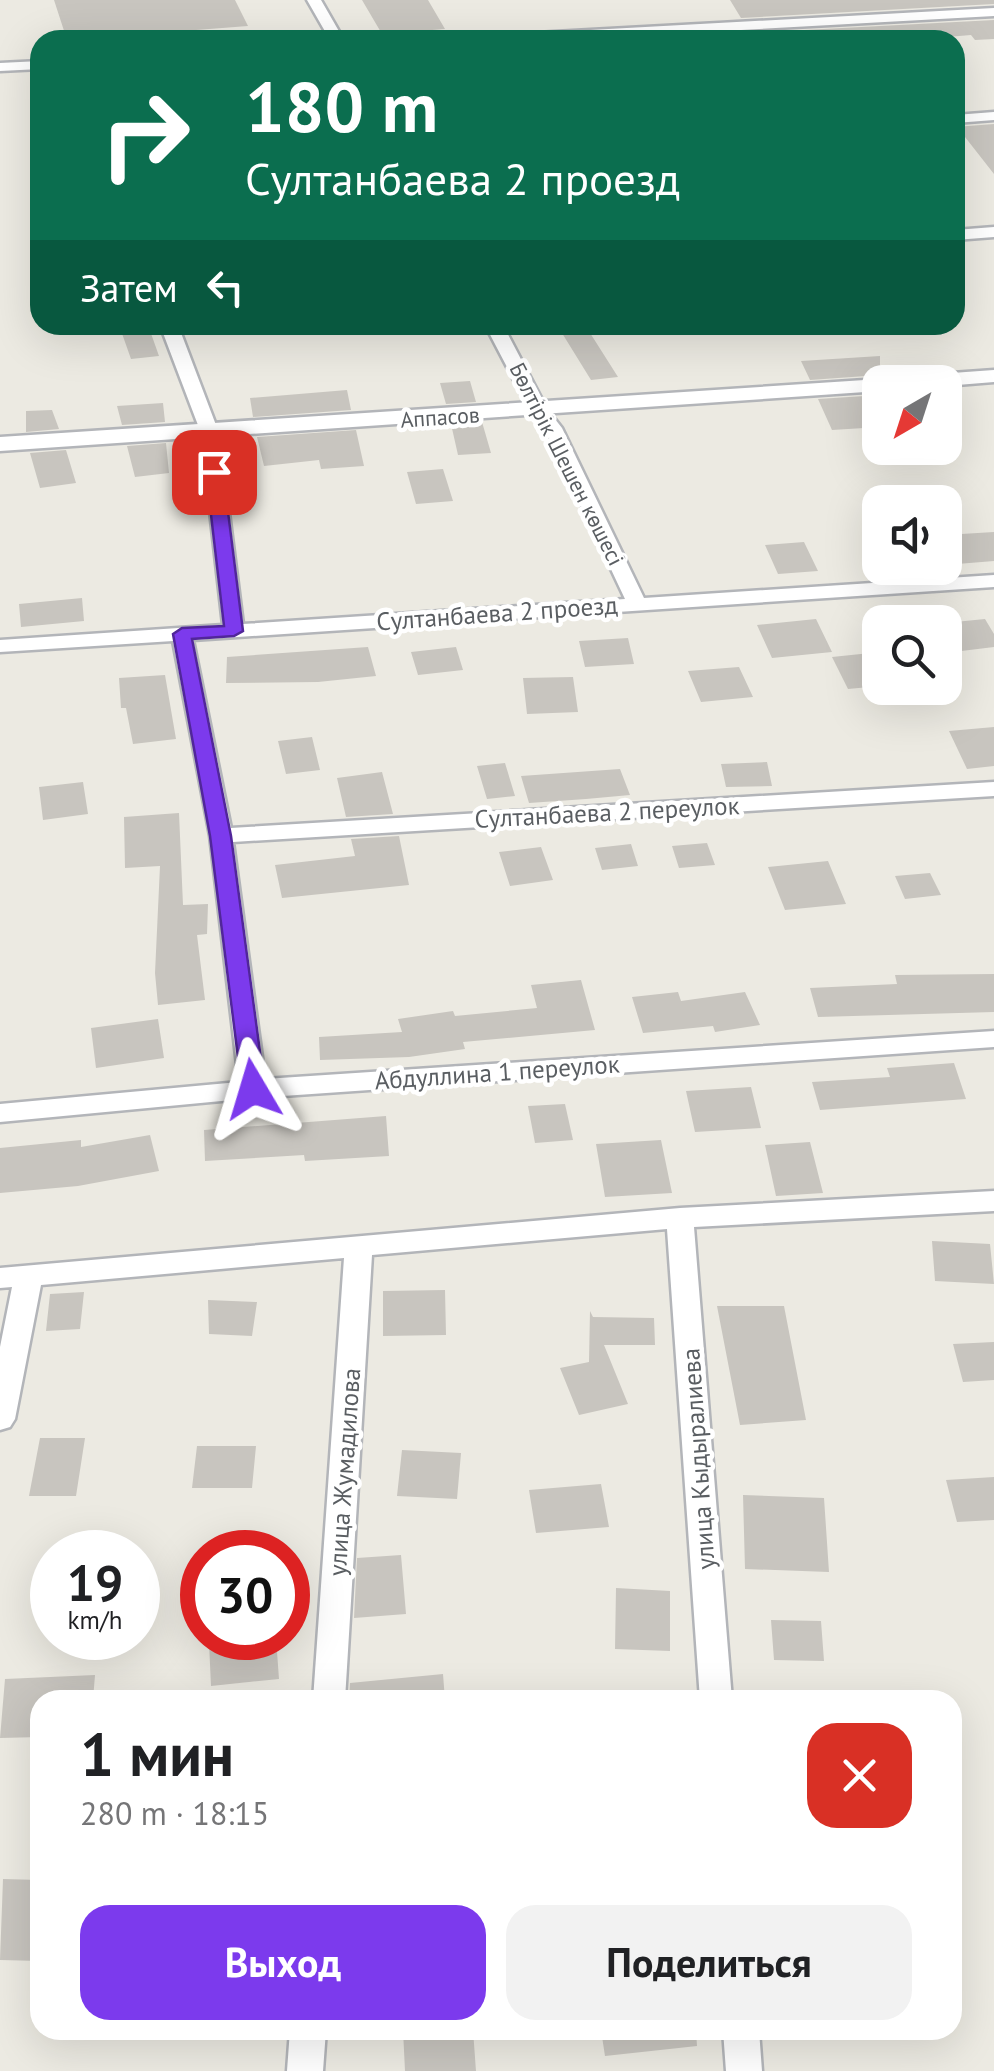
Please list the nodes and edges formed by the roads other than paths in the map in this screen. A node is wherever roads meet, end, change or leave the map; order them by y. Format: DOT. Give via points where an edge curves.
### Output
graph roads {
  1 [pos="314,0"];
  2 [pos="994,12"];
  3 [pos="332,30"];
  4 [pos="664,30"];
  5 [pos="30,66"];
  6 [pos="0,67"];
  7 [pos="994,116"];
  8 [pos="965,118"];
  9 [pos="994,232"];
  10 [pos="965,234"];
  11 [pos="173,335"];
  12 [pos="499,335"];
  13 [pos="994,376"];
  14 [pos="962,378"];
  15 [pos="862,386"];
  16 [pos="539,411"];
  17 [pos="210,433"];
  18 [pos="0,444"];
  19 [pos="994,581"];
  20 [pos="638,604"];
  21 [pos="234,631"];
  22 [pos="182,634"];
  23 [pos="0,646"];
  24 [pos="994,789"];
  25 [pos="220,836"];
  26 [pos="994,1039"];
  27 [pos="253,1089"];
  28 [pos="0,1113"];
  29 [pos="993,1204"];
  30 [pos="680,1218"];
  31 [pos="359,1245"];
  32 [pos="14,1276"];
  33 [pos="0,1418"];
  34 [pos="330,1690"];
  35 [pos="715,1690"];
  36 [pos="307,2040"];
  37 [pos="742,2040"];
  38 [pos="305,2071"];
  39 [pos="744,2071"];
  1 -- 3 [label="street"];
  2 -- 4 [label="street"];
  5 -- 6 [label="street"];
  7 -- 8 [label="street"];
  9 -- 10 [label="street"];
  11 -- 17 [label="street"];
  12 -- 16 [label="street, Бөлтірік Шешен көшесі"];
  13 -- 14 [label="street"];
  15 -- 16 [label="street, Аппасов"];
  16 -- 17 [label="street, Аппасов"];
  16 -- 20 [label="street, Бөлтірік Шешен көшесі"];
  17 -- 18 [label="street, Аппасов"];
  17 -- 21 [label="street"];
  19 -- 20 [label="street, Султанбаева 2 проезд"];
  20 -- 21 [label="street, Султанбаева 2 проезд"];
  21 -- 22 [label="street, Султанбаева 2 проезд"];
  22 -- 23 [label="street, Султанбаева 2 проезд"];
  22 -- 25 [label="street"];
  24 -- 25 [label="street, Султанбаева 2 переулок"];
  25 -- 27 [label="street"];
  26 -- 27 [label="street, Абдуллина 1 переулок"];
  27 -- 28 [label="street, Абдуллина 1 переулок"];
  29 -- 30 [label="street"];
  30 -- 31 [label="street"];
  30 -- 35 [label="street, улица Кыдыралиева"];
  31 -- 32 [label="street"];
  31 -- 34 [label="street, улица Жумадилова"];
  32 -- 33 [label="street"];
  36 -- 38 [label="street"];
  37 -- 39 [label="street"];
}
